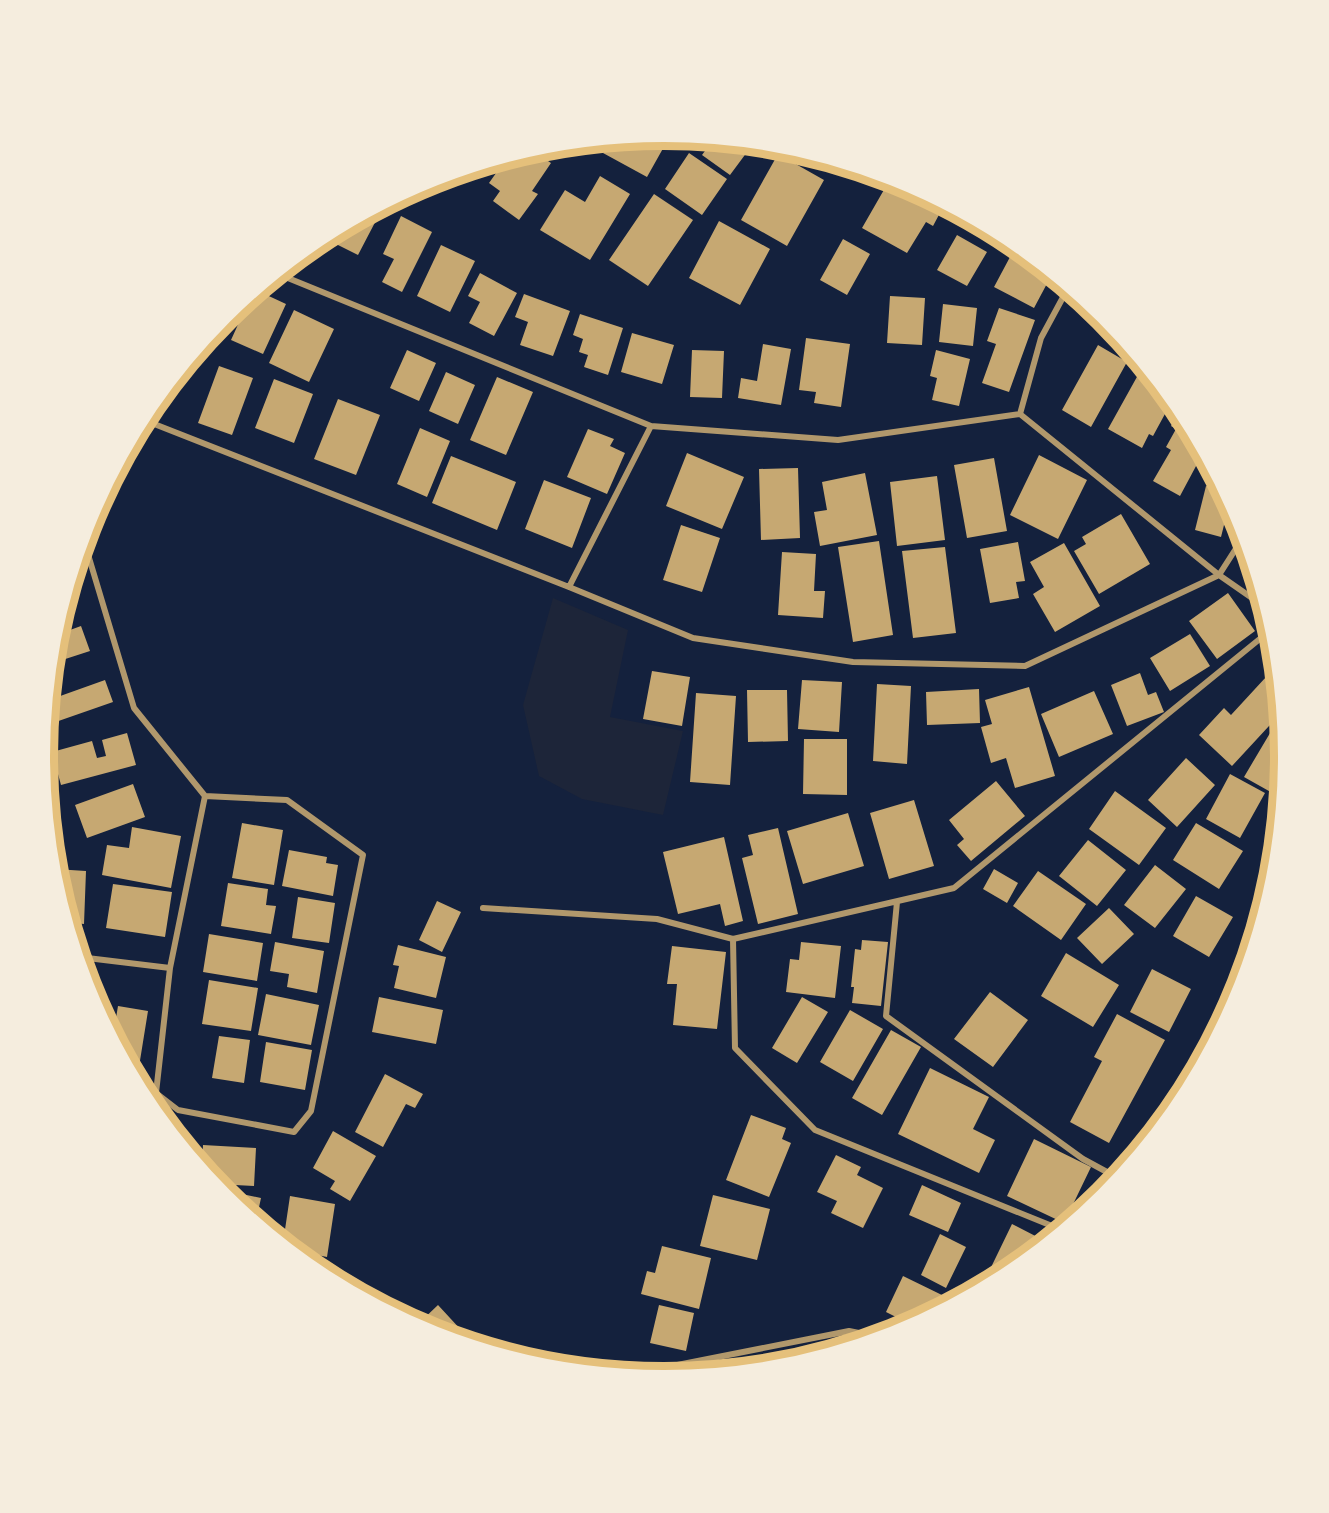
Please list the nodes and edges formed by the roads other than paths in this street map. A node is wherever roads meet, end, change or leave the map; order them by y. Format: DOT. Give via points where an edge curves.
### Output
graph roads {
  1 [pos="286,277"];
  2 [pos="1064,295"];
  3 [pos="1020,414"];
  4 [pos="153,424"];
  5 [pos="651,426"];
  6 [pos="1238,546"];
  7 [pos="88,555"];
  8 [pos="1219,574"];
  9 [pos="569,587"];
  10 [pos="1254,599"];
  11 [pos="1263,636"];
  12 [pos="205,796"];
  13 [pos="897,902"];
  14 [pos="483,908"];
  15 [pos="733,939"];
  16 [pos="88,958"];
  17 [pos="170,968"];
  18 [pos="1110,1173"];
  19 [pos="1053,1226"];
  20 [pos="864,1334"];
  21 [pos="668,1367"];
  1 -- 5 [label="street"];
  2 -- 3 [label="street" via="1041,338"];
  3 -- 5 [label="street" via="838,440"];
  3 -- 8 [label="street"];
  4 -- 9 [label="street"];
  5 -- 9 [label="street"];
  6 -- 8 [label="street"];
  7 -- 12 [label="street" via="134,708"];
  8 -- 9 [label="street" via="1025,666 853,662 693,638"];
  8 -- 10 [label="street"];
  11 -- 13 [label="street" via="954,888"];
  12 -- 17 [label="street"];
  12 -- 17 [label="street" via="287,800 363,855 312,1111 294,1132 178,1110 156,1093"];
  13 -- 15 [label="street"];
  13 -- 18 [label="street" via="886,1016 1083,1159"];
  14 -- 15 [label="street" via="657,919"];
  15 -- 19 [label="street" via="735,1048 815,1130"];
  16 -- 17 [label="street"];
  20 -- 21 [label="street" via="849,1331"];
}
